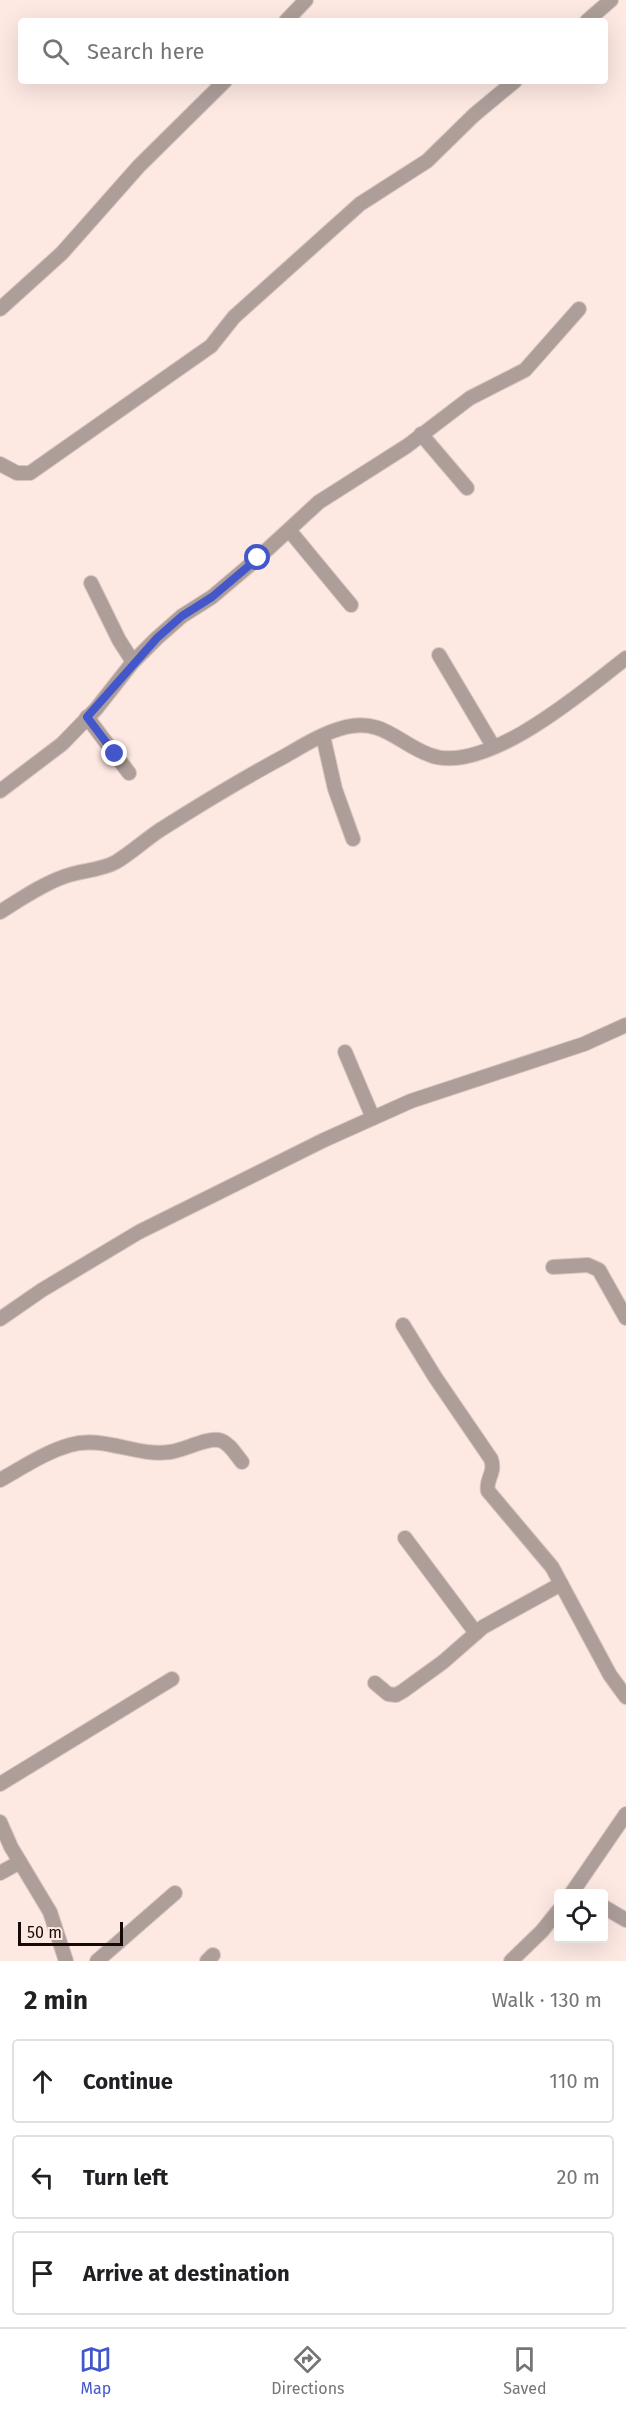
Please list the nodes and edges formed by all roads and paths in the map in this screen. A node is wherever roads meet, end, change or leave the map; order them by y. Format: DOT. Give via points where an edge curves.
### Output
graph roads {
  1 [pos="306,0"];
  2 [pos="611,0"];
  3 [pos="289,18"];
  4 [pos="590,18"];
  5 [pos="222,84"];
  6 [pos="511,84"];
  7 [pos="0,309"];
  8 [pos="579,309"];
  9 [pos="421,434"];
  10 [pos="0,464"];
  11 [pos="467,488"];
  12 [pos="289,530"];
  13 [pos="91,583"];
  14 [pos="351,605"];
  15 [pos="439,655"];
  16 [pos="626,658"];
  17 [pos="133,662"];
  18 [pos="87,717"];
  19 [pos="323,736"];
  20 [pos="494,746"];
  21 [pos="129,773"];
  22 [pos="0,791"];
  23 [pos="353,839"];
  24 [pos="0,912"];
  25 [pos="626,1024"];
  26 [pos="345,1052"];
  27 [pos="372,1118"];
  28 [pos="553,1267"];
  29 [pos="626,1318"];
  30 [pos="0,1319"];
  31 [pos="403,1325"];
  32 [pos="242,1462"];
  33 [pos="0,1480"];
  34 [pos="405,1538"];
  35 [pos="561,1584"];
  36 [pos="476,1633"];
  37 [pos="172,1679"];
  38 [pos="375,1683"];
  39 [pos="626,1697"];
  40 [pos="0,1784"];
  41 [pos="626,1814"];
  42 [pos="0,1822"];
  43 [pos="20,1862"];
  44 [pos="0,1873"];
  45 [pos="578,1889"];
  46 [pos="175,1893"];
  47 [pos="608,1909"];
  48 [pos="554,1916"];
  49 [pos="626,1920"];
  50 [pos="66,1961"];
  51 [pos="97,1961"];
  52 [pos="512,1961"];
  1 -- 3 [label="street"];
  2 -- 4 [label="street"];
  5 -- 7 [label="street" via="139,166 62,253"];
  6 -- 10 [label="street" via="428,161 360,204 234,317 211,346 39,467 23,474"];
  8 -- 9 [label="street" via="525,370 470,398"];
  9 -- 11 [label="street"];
  9 -- 12 [label="street" via="332,491"];
  12 -- 14 [label="street"];
  12 -- 17 [label="street" via="212,597 182,616"];
  13 -- 17 [label="street"];
  15 -- 20 [label="street"];
  16 -- 20 [label="street" via="540,724"];
  17 -- 18 [label="street"];
  18 -- 21 [label="street"];
  18 -- 22 [label="street" via="62,744"];
  19 -- 20 [label="street" via="346,727 382,728 441,759 458,759"];
  19 -- 23 [label="street" via="335,789"];
  19 -- 24 [label="street" via="246,777 115,862 65,876"];
  25 -- 27 [label="street" via="584,1044 411,1101"];
  26 -- 27 [label="street"];
  27 -- 30 [label="street" via="139,1232"];
  28 -- 29 [label="street" via="588,1265 599,1270"];
  31 -- 35 [label="street" via="491,1459 488,1491 543,1554"];
  32 -- 33 [label="street" via="225,1442 216,1440 170,1452 92,1441 49,1453"];
  34 -- 36 [label="street"];
  35 -- 36 [label="street"];
  35 -- 39 [label="street"];
  36 -- 38 [label="street" via="396,1695 388,1694"];
  37 -- 40 [label="street"];
  41 -- 45 [label="street"];
  42 -- 43 [label="street"];
  43 -- 44 [label="street"];
  43 -- 50 [label="street" via="50,1912"];
  46 -- 51 [label="street"];
  47 -- 49 [label="street"];
  48 -- 52 [label="street"];
}
